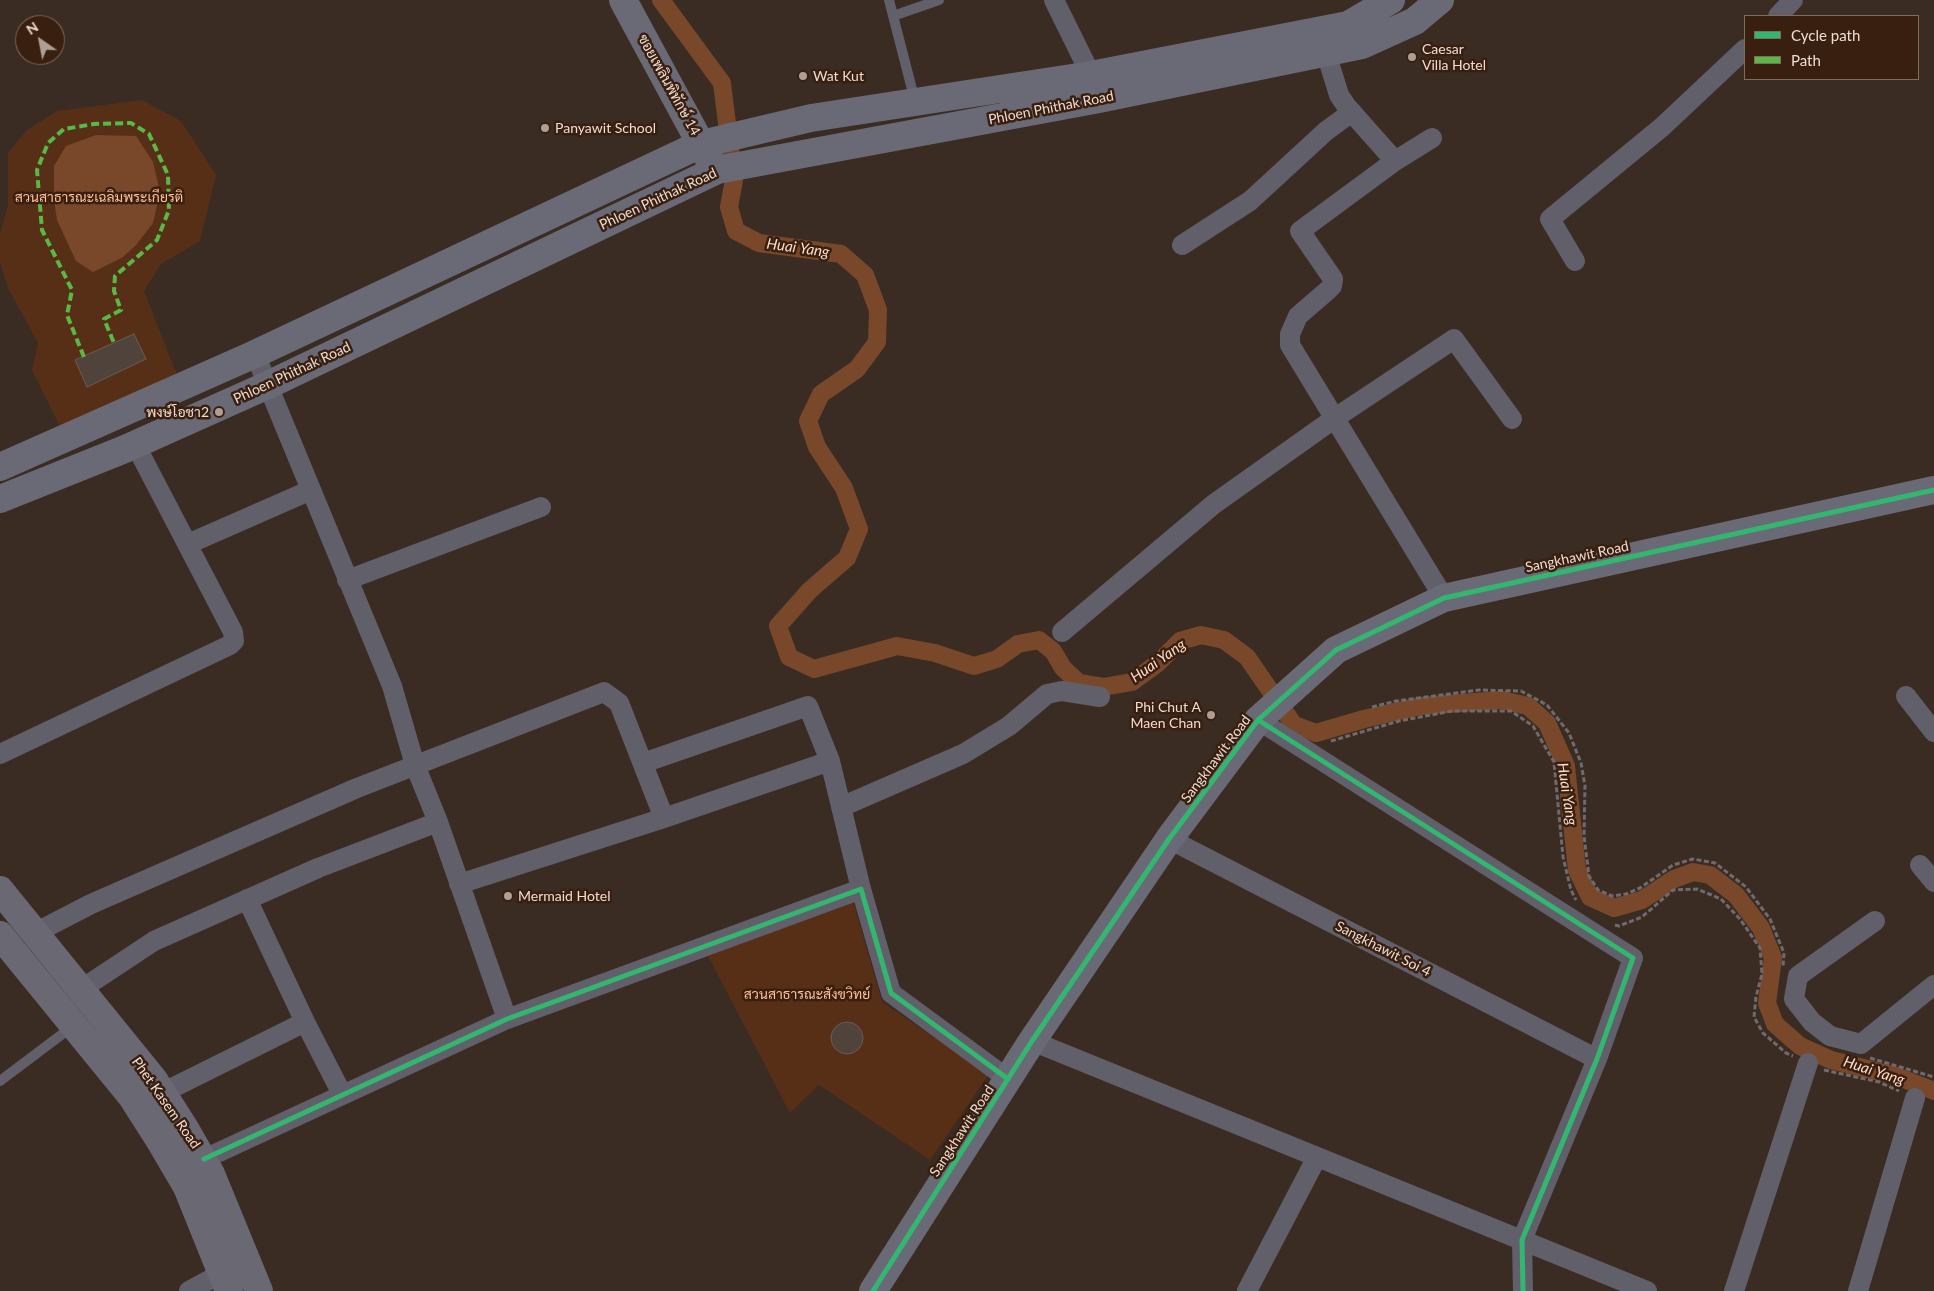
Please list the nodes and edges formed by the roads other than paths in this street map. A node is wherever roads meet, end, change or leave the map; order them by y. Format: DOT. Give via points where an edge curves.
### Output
graph roads {
  1 [pos="622,0"];
  2 [pos="889,0"];
  3 [pos="939,0"];
  4 [pos="1054,0"];
  5 [pos="1391,0"];
  6 [pos="1440,0"];
  7 [pos="1793,0"];
  8 [pos="1779,15"];
  9 [pos="893,16"];
  10 [pos="1744,49"];
  11 [pos="1326,53"];
  12 [pos="1091,75"];
  13 [pos="915,102"];
  14 [pos="1352,112"];
  15 [pos="1432,138"];
  16 [pos="702,144"];
  17 [pos="1395,161"];
  18 [pos="716,171"];
  19 [pos="1182,245"];
  20 [pos="1575,261"];
  21 [pos="255,354"];
  22 [pos="268,385"];
  23 [pos="1335,418"];
  24 [pos="1512,419"];
  25 [pos="135,444"];
  26 [pos="0,467"];
  27 [pos="311,490"];
  28 [pos="1934,490"];
  29 [pos="0,499"];
  30 [pos="541,507"];
  31 [pos="188,544"];
  32 [pos="347,580"];
  33 [pos="1444,598"];
  34 [pos="1062,632"];
  35 [pos="1906,696"];
  36 [pos="1100,697"];
  37 [pos="1258,720"];
  38 [pos="1934,732"];
  39 [pos="0,754"];
  40 [pos="830,761"];
  41 [pos="643,763"];
  42 [pos="415,765"];
  43 [pos="841,807"];
  44 [pos="664,818"];
  45 [pos="438,822"];
  46 [pos="1169,839"];
  47 [pos="1920,865"];
  48 [pos="1934,882"];
  49 [pos="459,884"];
  50 [pos="861,889"];
  51 [pos="0,890"];
  52 [pos="248,899"];
  53 [pos="1875,921"];
  54 [pos="35,934"];
  55 [pos="0,935"];
  56 [pos="1934,985"];
  57 [pos="80,990"];
  58 [pos="507,1019"];
  59 [pos="305,1022"];
  60 [pos="74,1026"];
  61 [pos="1032,1041"];
  62 [pos="1597,1059"];
  63 [pos="1808,1063"];
  64 [pos="1008,1079"];
  65 [pos="0,1081"];
  66 [pos="162,1093"];
  67 [pos="342,1094"];
  68 [pos="1915,1098"];
  69 [pos="1317,1157"];
  70 [pos="204,1160"];
  71 [pos="1522,1240"];
  72 [pos="225,1282"];
  73 [pos="189,1291"];
  74 [pos="259,1291"];
  75 [pos="873,1291"];
  76 [pos="1247,1291"];
  77 [pos="1522,1291"];
  78 [pos="1647,1291"];
  79 [pos="1734,1291"];
  80 [pos="1858,1291"];
  1 -- 16 [label="main road, ซอยเพลินพิทักษ์ 14"];
  2 -- 9 [label="lane"];
  3 -- 9 [label="lane"];
  4 -- 12 [label="street"];
  5 -- 12 [label="main road, Phloen Phithak Road" via="1348,25"];
  6 -- 11 [label="main road, Phloen Phithak Road" via="1415,21 1362,45"];
  7 -- 8 [label="street"];
  9 -- 13 [label="lane"];
  10 -- 20 [label="street" via="1662,127 1550,219"];
  11 -- 14 [label="street" via="1339,95"];
  11 -- 18 [label="main road, Phloen Phithak Road"];
  12 -- 13 [label="main road, Phloen Phithak Road"];
  13 -- 16 [label="main road, Phloen Phithak Road" via="811,118"];
  14 -- 17 [label="street"];
  14 -- 19 [label="street" via="1326,131 1250,201"];
  15 -- 17 [label="street"];
  16 -- 18 [label="main road, ซอยเพลินพิทักษ์ 14"];
  16 -- 21 [label="main road, Phloen Phithak Road"];
  17 -- 23 [label="street" via="1300,231 1333,279 1332,286 1298,316 1290,334 1290,345"];
  18 -- 22 [label="main road, Phloen Phithak Road"];
  21 -- 22 [label="street"];
  21 -- 26 [label="main road, Phloen Phithak Road"];
  22 -- 25 [label="main road, Phloen Phithak Road"];
  22 -- 27 [label="street"];
  23 -- 24 [label="street" via="1454,339"];
  23 -- 33 [label="street"];
  23 -- 34 [label="street" via="1214,504"];
  25 -- 29 [label="main road, Phloen Phithak Road"];
  25 -- 31 [label="street"];
  27 -- 31 [label="street"];
  27 -- 32 [label="street"];
  28 -- 33 [label="main road, Sangkhawit Road"];
  30 -- 32 [label="street"];
  31 -- 39 [label="street" via="233,632 234,641"];
  32 -- 42 [label="street" via="392,686"];
  33 -- 37 [label="main road, Sangkhawit Road" via="1336,650"];
  35 -- 38 [label="street"];
  36 -- 43 [label="street" via="1062,691 1047,694 1009,726 962,754"];
  37 -- 46 [label="main road, Sangkhawit Road"];
  37 -- 62 [label="street" via="1633,958"];
  40 -- 41 [label="street" via="808,706"];
  40 -- 43 [label="street"];
  40 -- 44 [label="street"];
  41 -- 42 [label="street" via="619,703 604,692"];
  41 -- 44 [label="street"];
  42 -- 45 [label="street"];
  42 -- 54 [label="street" via="196,857"];
  43 -- 50 [label="street"];
  44 -- 49 [label="street"];
  45 -- 49 [label="street"];
  45 -- 52 [label="street"];
  46 -- 61 [label="main road, Sangkhawit Road"];
  46 -- 62 [label="street, Sangkhawit Soi 4"];
  47 -- 48 [label="street"];
  49 -- 58 [label="street"];
  50 -- 58 [label="street"];
  50 -- 64 [label="street" via="891,993"];
  51 -- 54 [label="main road, Phet Kasem Road"];
  52 -- 57 [label="street" via="154,940"];
  52 -- 59 [label="street"];
  53 -- 56 [label="street" via="1798,976 1794,999 1812,1022 1830,1036 1861,1044"];
  54 -- 57 [label="main road, Phet Kasem Road"];
  55 -- 60 [label="main road, Phet Kasem Road"];
  57 -- 66 [label="main road, Phet Kasem Road"];
  58 -- 67 [label="street"];
  59 -- 66 [label="street"];
  59 -- 67 [label="street"];
  60 -- 65 [label="lane"];
  60 -- 72 [label="main road, Phet Kasem Road" via="132,1097 160,1141 187,1187"];
  61 -- 64 [label="main road, Sangkhawit Road"];
  61 -- 69 [label="street"];
  62 -- 71 [label="street"];
  63 -- 79 [label="street"];
  64 -- 75 [label="main road, Sangkhawit Road"];
  66 -- 70 [label="main road, Phet Kasem Road"];
  67 -- 70 [label="street"];
  68 -- 80 [label="street"];
  69 -- 71 [label="street"];
  69 -- 76 [label="street"];
  70 -- 74 [label="main road, Phet Kasem Road"];
  71 -- 77 [label="street"];
  71 -- 78 [label="street"];
  72 -- 73 [label="street"];
}
